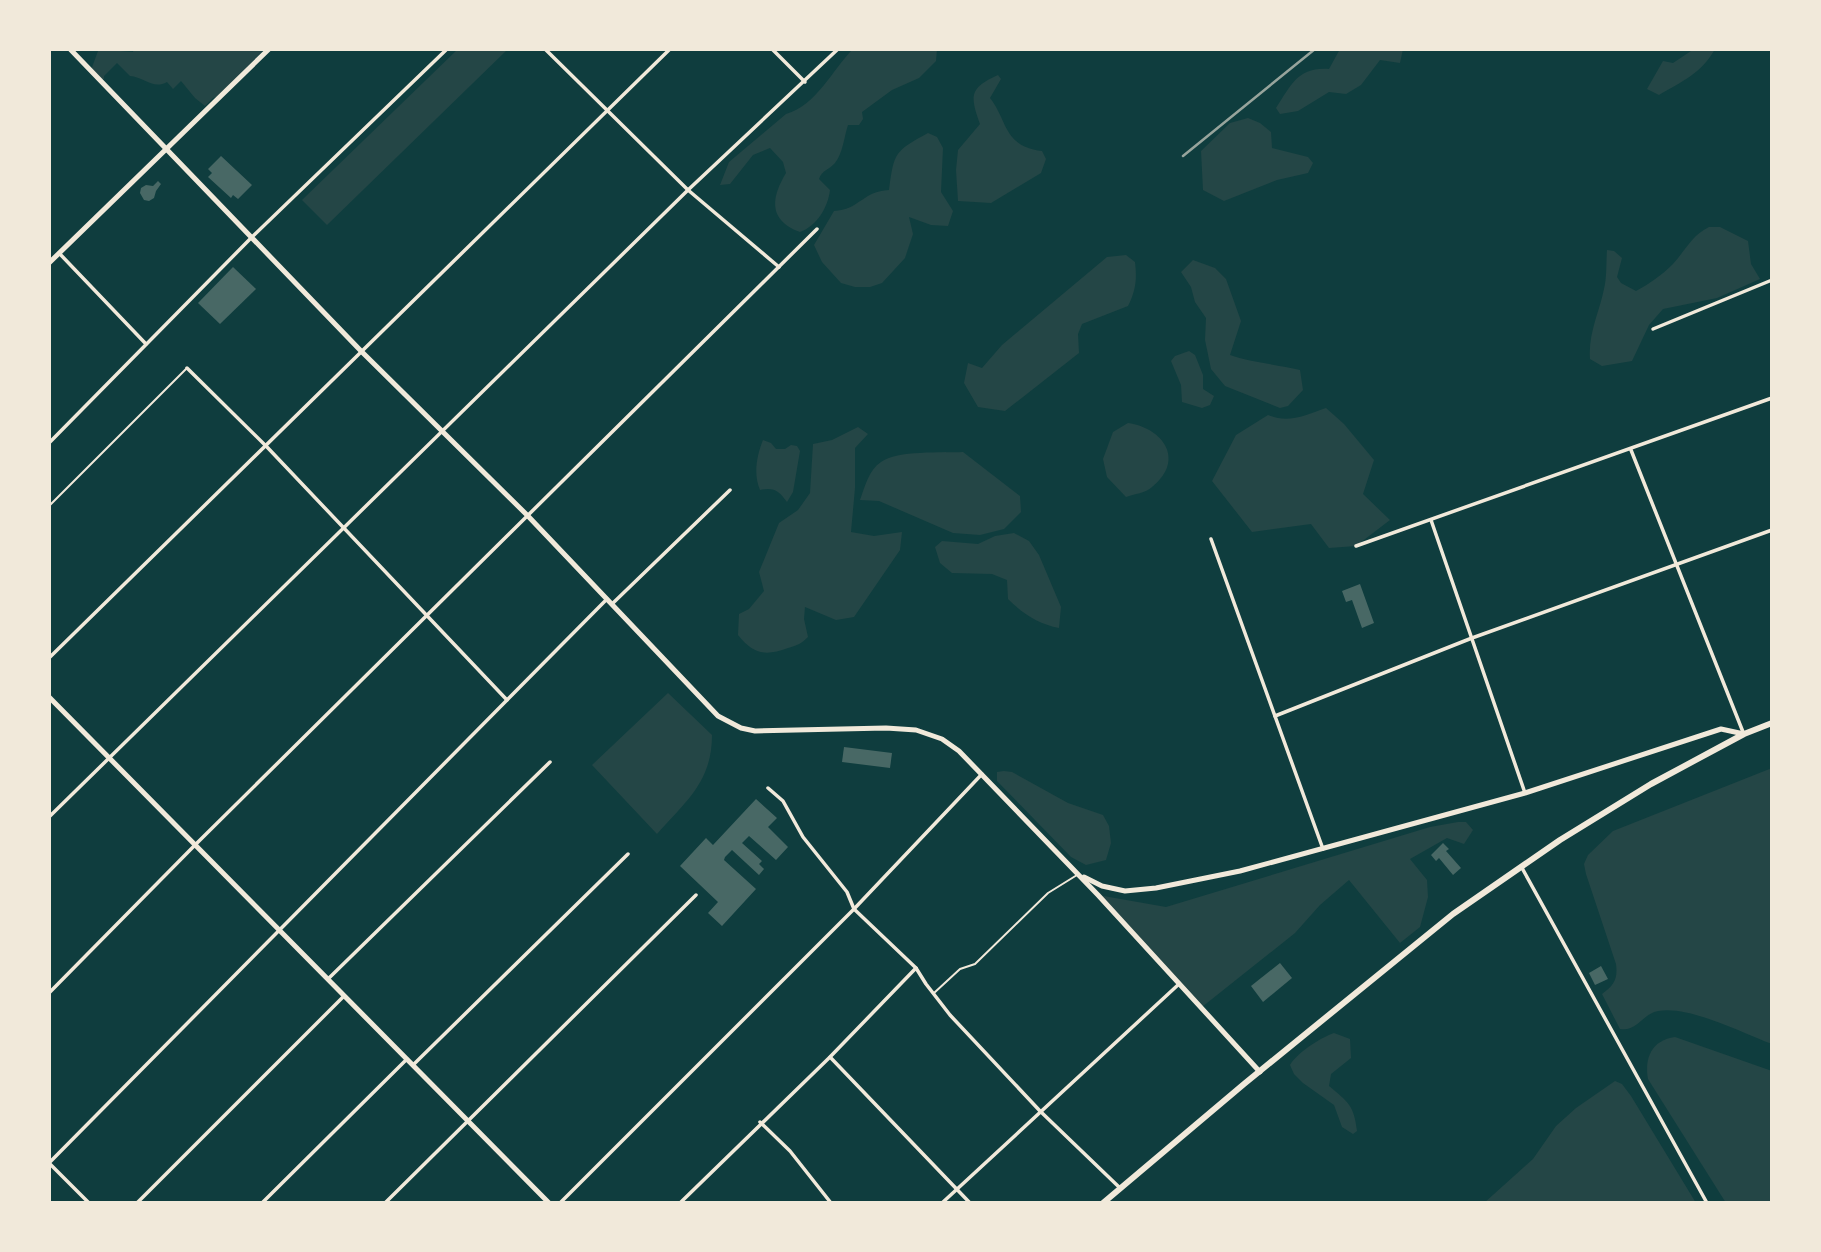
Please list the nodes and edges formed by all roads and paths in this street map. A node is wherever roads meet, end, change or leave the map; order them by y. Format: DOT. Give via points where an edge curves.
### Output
graph roads {
  1 [pos="70,49"];
  2 [pos="268,49"];
  3 [pos="447,49"];
  4 [pos="545,49"];
  5 [pos="670,49"];
  6 [pos="772,49"];
  7 [pos="838,49"];
  8 [pos="805,82"];
  9 [pos="608,111"];
  10 [pos="166,148"];
  11 [pos="688,190"];
  12 [pos="817,229"];
  13 [pos="251,238"];
  14 [pos="59,253"];
  15 [pos="49,263"];
  16 [pos="779,267"];
  17 [pos="1772,280"];
  18 [pos="1653,329"];
  19 [pos="146,344"];
  20 [pos="360,351"];
  21 [pos="187,368"];
  22 [pos="1772,398"];
  23 [pos="441,431"];
  24 [pos="49,443"];
  25 [pos="267,447"];
  26 [pos="1630,450"];
  27 [pos="730,490"];
  28 [pos="49,506"];
  29 [pos="527,515"];
  30 [pos="1431,519"];
  31 [pos="343,527"];
  32 [pos="1772,530"];
  33 [pos="1211,539"];
  34 [pos="1356,546"];
  35 [pos="1676,565"];
  36 [pos="609,602"];
  37 [pos="427,615"];
  38 [pos="1472,638"];
  39 [pos="49,658"];
  40 [pos="49,697"];
  41 [pos="507,700"];
  42 [pos="1275,716"];
  43 [pos="1772,723"];
  44 [pos="1744,734"];
  45 [pos="109,758"];
  46 [pos="550,762"];
  47 [pos="982,774"];
  48 [pos="768,788"];
  49 [pos="1525,793"];
  50 [pos="49,817"];
  51 [pos="195,845"];
  52 [pos="1323,849"];
  53 [pos="628,854"];
  54 [pos="1521,866"];
  55 [pos="1078,874"];
  56 [pos="696,895"];
  57 [pos="854,909"];
  58 [pos="279,930"];
  59 [pos="916,968"];
  60 [pos="328,979"];
  61 [pos="1179,984"];
  62 [pos="49,993"];
  63 [pos="934,993"];
  64 [pos="344,996"];
  65 [pos="830,1057"];
  66 [pos="407,1059"];
  67 [pos="413,1065"];
  68 [pos="1260,1072"];
  69 [pos="1040,1111"];
  70 [pos="468,1121"];
  71 [pos="760,1122"];
  72 [pos="49,1163"];
  73 [pos="1120,1188"];
  74 [pos="957,1189"];
  75 [pos="684,1198"];
  76 [pos="89,1203"];
  77 [pos="137,1203"];
  78 [pos="262,1203"];
  79 [pos="385,1203"];
  80 [pos="549,1203"];
  81 [pos="561,1203"];
  82 [pos="680,1203"];
  83 [pos="689,1203"];
  84 [pos="831,1203"];
  85 [pos="942,1203"];
  86 [pos="970,1203"];
  87 [pos="1103,1203"];
  88 [pos="1707,1203"];
  1 -- 10 [label="main road"];
  2 -- 10 [label="main road"];
  3 -- 13 [label="street"];
  4 -- 9 [label="street"];
  5 -- 9 [label="street"];
  6 -- 8 [label="street"];
  7 -- 8 [label="street"];
  8 -- 11 [label="street"];
  9 -- 11 [label="street"];
  9 -- 20 [label="street"];
  10 -- 13 [label="main road"];
  10 -- 14 [label="main road"];
  11 -- 16 [label="street"];
  11 -- 23 [label="street"];
  12 -- 16 [label="street"];
  13 -- 19 [label="street"];
  13 -- 20 [label="main road"];
  14 -- 15 [label="main road"];
  14 -- 19 [label="street"];
  16 -- 29 [label="street"];
  17 -- 18 [label="street"];
  19 -- 24 [label="street"];
  20 -- 23 [label="main road"];
  20 -- 25 [label="street"];
  21 -- 25 [label="street"];
  21 -- 28 [label="lane"];
  22 -- 26 [label="street"];
  23 -- 29 [label="main road"];
  23 -- 31 [label="street"];
  25 -- 31 [label="street"];
  25 -- 39 [label="street"];
  26 -- 30 [label="street"];
  26 -- 35 [label="street"];
  27 -- 36 [label="street"];
  29 -- 36 [label="main road"];
  29 -- 37 [label="street"];
  30 -- 34 [label="street"];
  30 -- 38 [label="street"];
  31 -- 37 [label="street"];
  31 -- 45 [label="street"];
  32 -- 35 [label="street"];
  33 -- 42 [label="street"];
  35 -- 38 [label="street"];
  35 -- 44 [label="street"];
  36 -- 41 [label="street"];
  36 -- 47 [label="main road" via="718,716 741,728 784,732 916,730 942,739"];
  37 -- 41 [label="street"];
  37 -- 51 [label="street"];
  38 -- 42 [label="street"];
  38 -- 49 [label="street"];
  40 -- 45 [label="main road"];
  41 -- 58 [label="street"];
  42 -- 52 [label="street"];
  43 -- 44 [label="highway"];
  44 -- 49 [label="main road" via="1721,729"];
  44 -- 54 [label="highway" via="1640,791"];
  45 -- 50 [label="street"];
  45 -- 51 [label="main road"];
  46 -- 60 [label="street"];
  47 -- 55 [label="main road"];
  47 -- 57 [label="street"];
  48 -- 57 [label="street" via="783,801"];
  49 -- 52 [label="main road"];
  51 -- 58 [label="main road"];
  51 -- 62 [label="street"];
  52 -- 55 [label="main road" via="1156,888 1125,891"];
  53 -- 67 [label="street"];
  54 -- 68 [label="highway" via="1435,928"];
  54 -- 88 [label="street"];
  55 -- 61 [label="main road"];
  55 -- 63 [label="lane" via="1048,893 975,964 960,969"];
  56 -- 70 [label="street"];
  57 -- 59 [label="street"];
  57 -- 81 [label="street"];
  58 -- 60 [label="main road"];
  58 -- 72 [label="street"];
  59 -- 63 [label="street"];
  59 -- 65 [label="street"];
  60 -- 64 [label="main road"];
  61 -- 68 [label="main road"];
  61 -- 69 [label="street"];
  63 -- 69 [label="street"];
  64 -- 66 [label="main road"];
  64 -- 77 [label="street"];
  65 -- 71 [label="street"];
  65 -- 74 [label="street"];
  66 -- 67 [label="main road"];
  66 -- 78 [label="street"];
  67 -- 70 [label="main road"];
  68 -- 73 [label="highway"];
  69 -- 73 [label="street"];
  69 -- 74 [label="street"];
  70 -- 79 [label="street"];
  70 -- 80 [label="main road"];
  71 -- 75 [label="street"];
  71 -- 84 [label="street"];
  72 -- 76 [label="street"];
  73 -- 87 [label="highway"];
  74 -- 85 [label="street"];
  74 -- 86 [label="street"];
  75 -- 82 [label="street"];
  75 -- 83 [label="street"];
}
